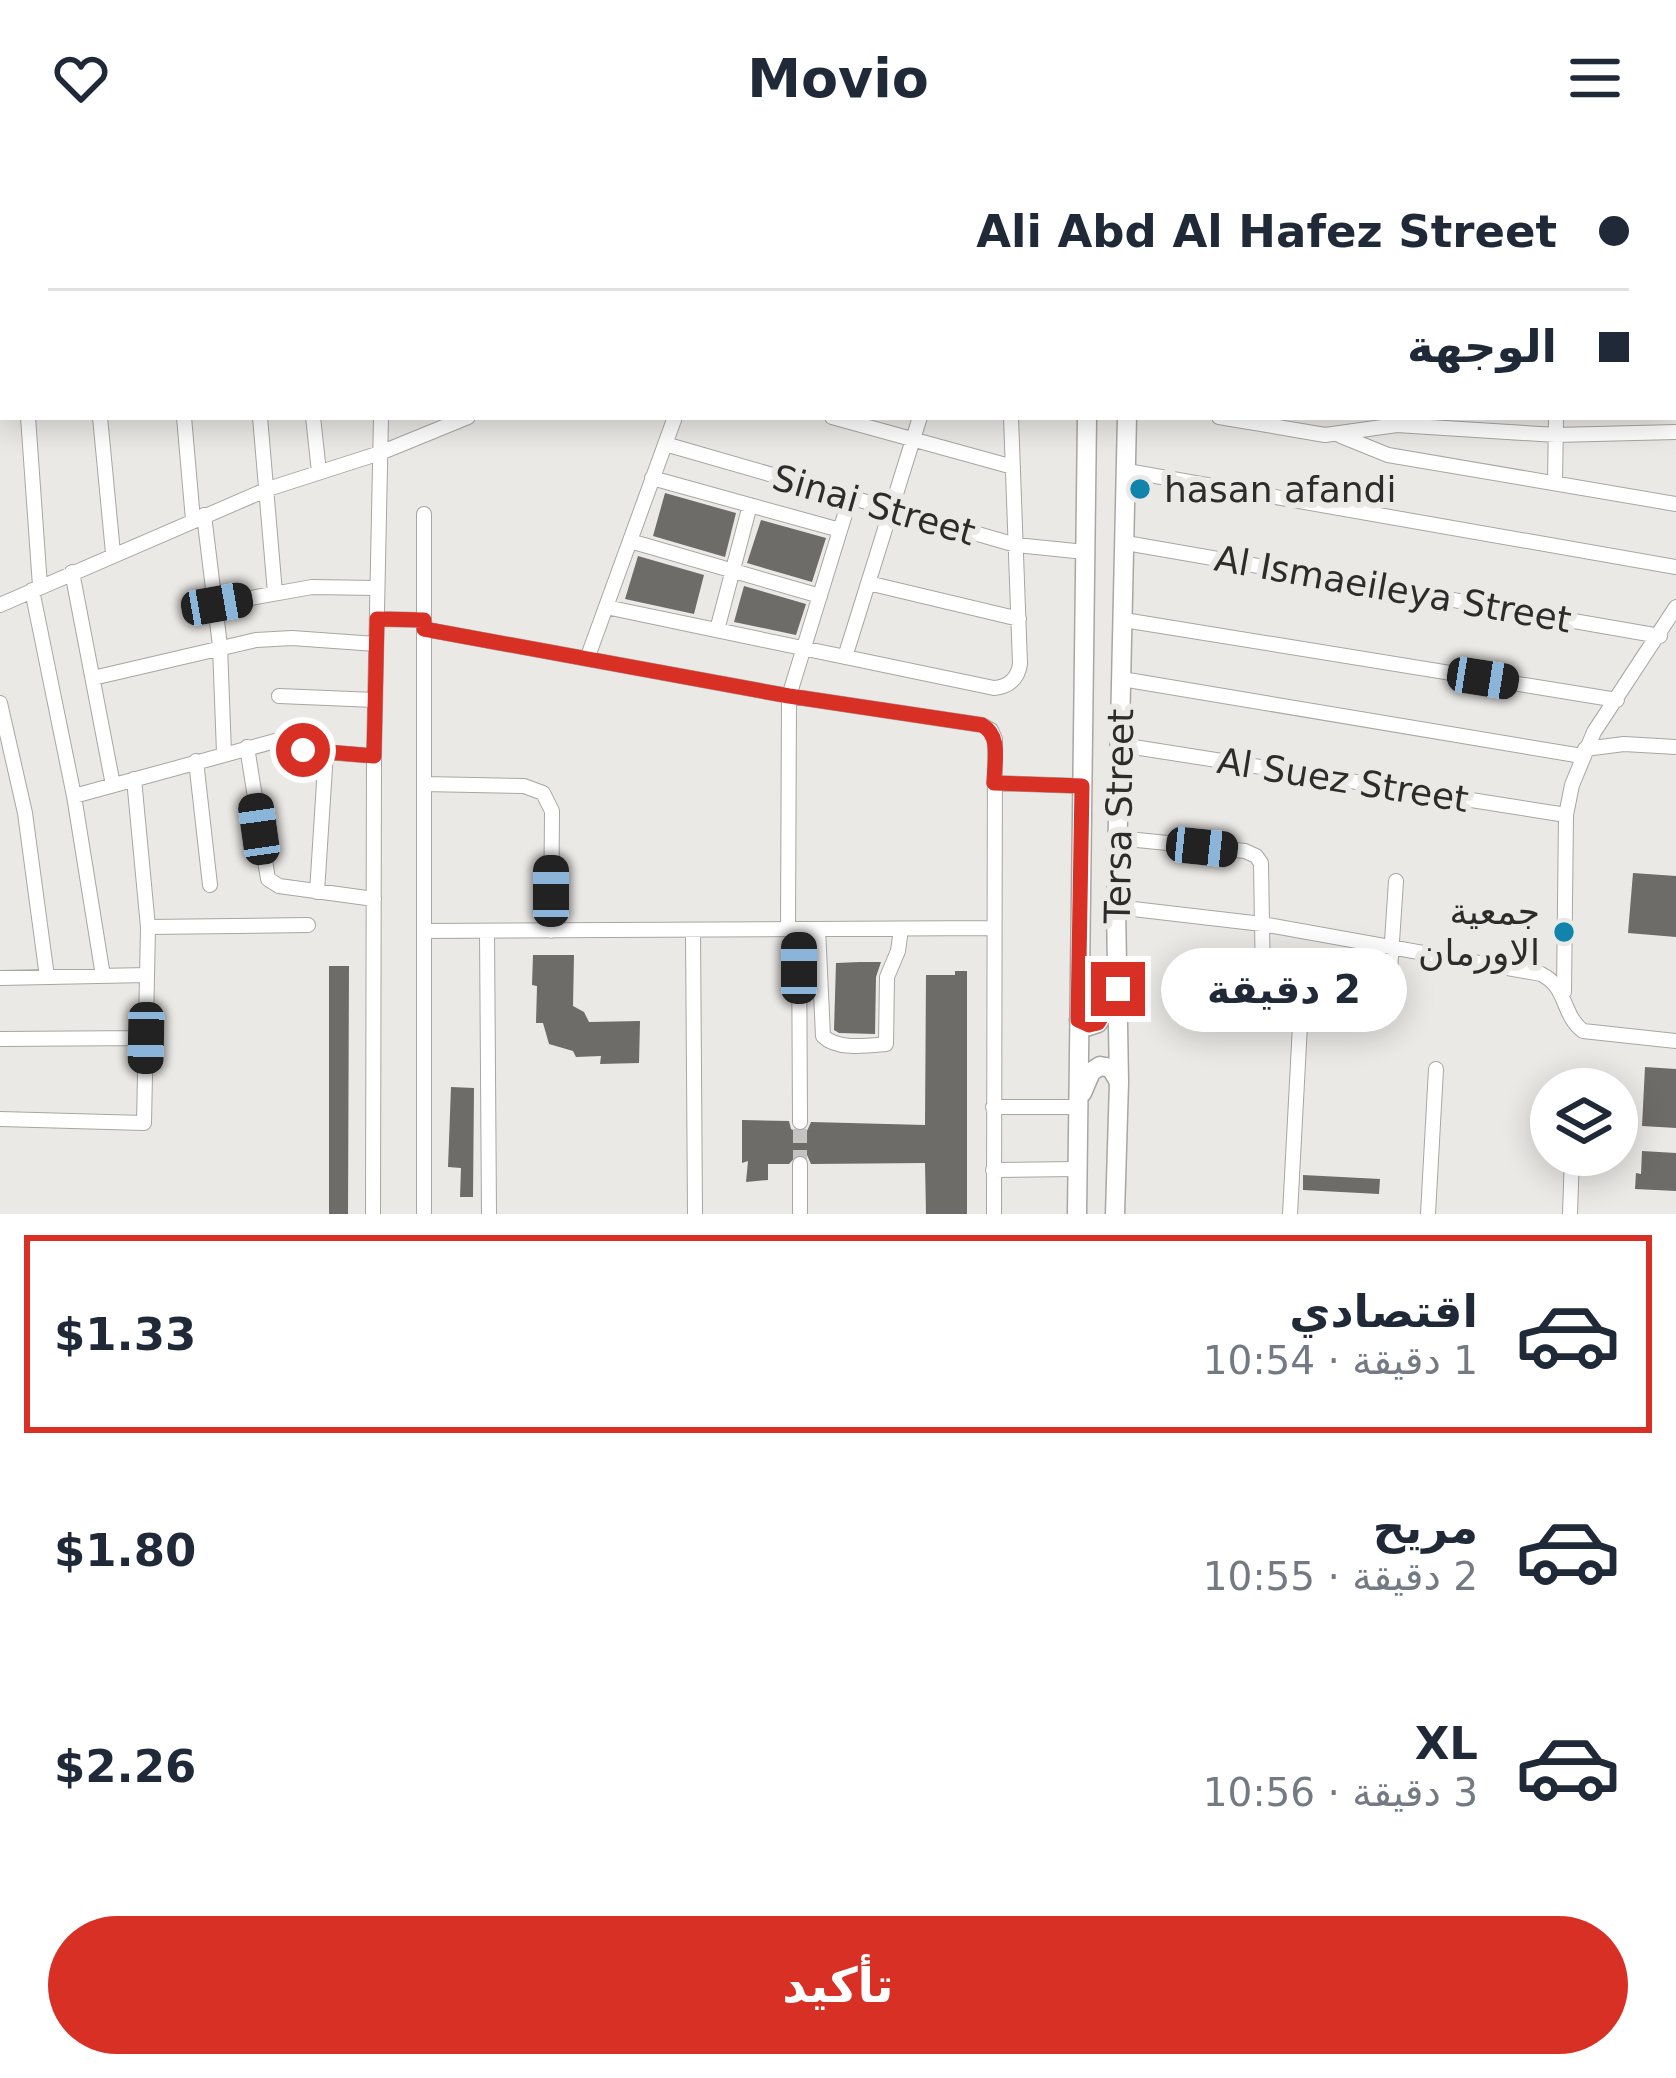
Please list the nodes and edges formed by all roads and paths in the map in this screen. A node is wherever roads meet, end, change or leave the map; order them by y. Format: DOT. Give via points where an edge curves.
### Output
graph roads {
  1 [pos="28,420"];
  2 [pos="100,420"];
  3 [pos="184,420"];
  4 [pos="260,420"];
  5 [pos="313,420"];
  6 [pos="381,420"];
  7 [pos="461,420"];
  8 [pos="674,420"];
  9 [pos="843,420"];
  10 [pos="919,420"];
  11 [pos="1011,420"];
  12 [pos="1087,420"];
  13 [pos="1127,420"];
  14 [pos="1252,420"];
  15 [pos="1556,420"];
  16 [pos="1384,422"];
  17 [pos="1295,424"];
  18 [pos="1676,432"];
  19 [pos="1341,435"];
  20 [pos="1556,435"];
  21 [pos="913,439"];
  22 [pos="665,445"];
  23 [pos="380,454"];
  24 [pos="1013,467"];
  25 [pos="1126,470"];
  26 [pos="319,472"];
  27 [pos="652,478"];
  28 [pos="1555,483"];
  29 [pos="268,489"];
  30 [pos="850,498"];
  31 [pos="1676,504"];
  32 [pos="749,505"];
  33 [pos="891,509"];
  34 [pos="424,514"];
  35 [pos="199,518"];
  36 [pos="840,530"];
  37 [pos="630,541"];
  38 [pos="1126,543"];
  39 [pos="1016,545"];
  40 [pos="1085,552"];
  41 [pos="113,553"];
  42 [pos="1676,567"];
  43 [pos="732,571"];
  44 [pos="72,572"];
  45 [pos="868,583"];
  46 [pos="36,588"];
  47 [pos="377,588"];
  48 [pos="275,593"];
  49 [pos="820,596"];
  50 [pos="217,604"];
  51 [pos="0,605"];
  52 [pos="606,607"];
  53 [pos="1676,607"];
  54 [pos="377,619"];
  55 [pos="1018,619"];
  56 [pos="1124,620"];
  57 [pos="424,624"];
  58 [pos="716,630"];
  59 [pos="1660,636"];
  60 [pos="376,644"];
  61 [pos="220,646"];
  62 [pos="804,648"];
  63 [pos="844,657"];
  64 [pos="587,658"];
  65 [pos="93,678"];
  66 [pos="1122,680"];
  67 [pos="280,696"];
  68 [pos="789,696"];
  69 [pos="375,700"];
  70 [pos="1617,700"];
  71 [pos="0,703"];
  72 [pos="1120,745"];
  73 [pos="247,747"];
  74 [pos="1676,747"];
  75 [pos="326,752"];
  76 [pos="1584,752"];
  77 [pos="224,753"];
  78 [pos="374,756"];
  79 [pos="196,761"];
  80 [pos="134,778"];
  81 [pos="994,783"];
  82 [pos="113,784"];
  83 [pos="424,784"];
  84 [pos="1082,786"];
  85 [pos="74,796"];
  86 [pos="1566,815"];
  87 [pos="1118,838"];
  88 [pos="1396,881"];
  89 [pos="210,885"];
  90 [pos="317,892"];
  91 [pos="374,899"];
  92 [pos="1116,907"];
  93 [pos="1262,924"];
  94 [pos="308,925"];
  95 [pos="148,927"];
  96 [pos="991,928"];
  97 [pos="793,929"];
  98 [pos="818,929"];
  99 [pos="901,929"];
  100 [pos="693,930"];
  101 [pos="487,931"];
  102 [pos="551,931"];
  103 [pos="424,932"];
  104 [pos="1391,947"];
  105 [pos="147,975"];
  106 [pos="104,976"];
  107 [pos="47,977"];
  108 [pos="0,978"];
  109 [pos="1263,983"];
  110 [pos="1118,989"];
  111 [pos="1564,996"];
  112 [pos="1388,1002"];
  113 [pos="1078,1020"];
  114 [pos="1300,1025"];
  115 [pos="146,1038"];
  116 [pos="0,1039"];
  117 [pos="1676,1041"];
  118 [pos="1436,1070"];
  119 [pos="1119,1082"];
  120 [pos="1078,1105"];
  121 [pos="993,1107"];
  122 [pos="0,1119"];
  123 [pos="800,1122"];
  124 [pos="800,1164"];
  125 [pos="1078,1169"];
  126 [pos="993,1170"];
  127 [pos="1571,1176"];
  128 [pos="373,1214"];
  129 [pos="424,1214"];
  130 [pos="489,1214"];
  131 [pos="695,1214"];
  132 [pos="800,1214"];
  133 [pos="994,1214"];
  134 [pos="1078,1214"];
  135 [pos="1115,1214"];
  136 [pos="1290,1214"];
  137 [pos="1428,1214"];
  138 [pos="1570,1214"];
  1 -- 46 [label="street"];
  2 -- 41 [label="street"];
  3 -- 35 [label="street"];
  4 -- 29 [label="street"];
  5 -- 26 [label="street"];
  6 -- 23 [label="street"];
  7 -- 23 [label="street"];
  8 -- 22 [label="street"];
  9 -- 21 [label="street"];
  10 -- 21 [label="street"];
  11 -- 24 [label="street"];
  12 -- 40 [label="main road, Tersa Street"];
  13 -- 25 [label="main road, Tersa Street"];
  14 -- 17 [label="street"];
  15 -- 20 [label="street"];
  16 -- 19 [label="street"];
  16 -- 20 [label="street"];
  17 -- 19 [label="street"];
  18 -- 20 [label="street"];
  19 -- 28 [label="street" via="1388,455"];
  20 -- 28 [label="street"];
  21 -- 24 [label="street"];
  21 -- 33 [label="street"];
  22 -- 27 [label="street"];
  22 -- 30 [label="street, Sinai Street"];
  23 -- 26 [label="street"];
  23 -- 47 [label="street"];
  24 -- 39 [label="street"];
  25 -- 38 [label="main road, Tersa Street"];
  25 -- 42 [label="street"];
  26 -- 29 [label="street"];
  27 -- 32 [label="street"];
  27 -- 37 [label="street"];
  28 -- 31 [label="street"];
  29 -- 35 [label="street"];
  29 -- 48 [label="street"];
  30 -- 33 [label="street, Sinai Street"];
  30 -- 36 [label="street"];
  32 -- 36 [label="street"];
  32 -- 43 [label="street"];
  33 -- 39 [label="street, Sinai Street"];
  33 -- 45 [label="street"];
  34 -- 57 [label="street"];
  35 -- 41 [label="street"];
  35 -- 50 [label="street"];
  36 -- 49 [label="street"];
  37 -- 43 [label="street"];
  37 -- 52 [label="street"];
  38 -- 56 [label="main road, Tersa Street"];
  38 -- 59 [label="street, Al Ismaeileya Street"];
  39 -- 40 [label="street, Sinai Street"];
  39 -- 55 [label="street"];
  40 -- 84 [label="main road, Tersa Street"];
  41 -- 44 [label="street"];
  43 -- 49 [label="street"];
  43 -- 58 [label="street"];
  44 -- 46 [label="street"];
  44 -- 65 [label="street"];
  45 -- 55 [label="street"];
  45 -- 63 [label="street"];
  46 -- 51 [label="street"];
  46 -- 85 [label="street"];
  47 -- 48 [label="street"];
  47 -- 54 [label="street"];
  48 -- 50 [label="street"];
  49 -- 62 [label="street"];
  50 -- 61 [label="street"];
  52 -- 58 [label="street"];
  52 -- 64 [label="street"];
  53 -- 59 [label="street"];
  54 -- 57 [label="street"];
  54 -- 60 [label="street"];
  55 -- 63 [label="street" via="1019,669 994,688"];
  56 -- 66 [label="main road, Tersa Street"];
  56 -- 70 [label="street"];
  57 -- 64 [label="street"];
  57 -- 83 [label="street"];
  58 -- 62 [label="street"];
  59 -- 70 [label="street"];
  60 -- 61 [label="street" via="292,638"];
  60 -- 69 [label="street"];
  61 -- 65 [label="street"];
  61 -- 77 [label="street"];
  62 -- 63 [label="street"];
  62 -- 68 [label="street"];
  64 -- 68 [label="street"];
  65 -- 82 [label="street"];
  66 -- 72 [label="main road, Tersa Street"];
  66 -- 76 [label="street"];
  67 -- 69 [label="street"];
  68 -- 81 [label="street" via="987,727 995,739"];
  68 -- 97 [label="street"];
  69 -- 78 [label="street"];
  70 -- 76 [label="street"];
  71 -- 107 [label="street" via="25,813"];
  72 -- 86 [label="street, Al Suez Street"];
  72 -- 87 [label="main road, Tersa Street"];
  73 -- 75 [label="street" via="290,737 301,750"];
  73 -- 77 [label="street"];
  73 -- 90 [label="street" via="266,874 279,886"];
  74 -- 76 [label="street"];
  75 -- 78 [label="street"];
  75 -- 90 [label="street"];
  76 -- 86 [label="street"];
  77 -- 79 [label="street"];
  78 -- 91 [label="street"];
  79 -- 80 [label="street"];
  79 -- 89 [label="street"];
  80 -- 82 [label="street"];
  80 -- 95 [label="street"];
  81 -- 84 [label="street"];
  81 -- 96 [label="street"];
  82 -- 85 [label="street"];
  83 -- 102 [label="street" via="543,793 552,811"];
  83 -- 103 [label="street"];
  84 -- 113 [label="main road, Tersa Street"];
  85 -- 106 [label="street"];
  86 -- 111 [label="street"];
  87 -- 92 [label="main road, Tersa Street"];
  87 -- 93 [label="street" via="1253,853 1261,863"];
  88 -- 104 [label="street"];
  90 -- 91 [label="street"];
  91 -- 128 [label="street"];
  92 -- 93 [label="street"];
  92 -- 110 [label="main road, Tersa Street"];
  93 -- 104 [label="street"];
  93 -- 109 [label="street"];
  94 -- 95 [label="street"];
  95 -- 105 [label="street"];
  96 -- 99 [label="street"];
  96 -- 121 [label="street"];
  97 -- 98 [label="street"];
  97 -- 100 [label="street"];
  97 -- 123 [label="street"];
  98 -- 99 [label="street"];
  98 -- 99 [label="street" via="823,1036 874,1045 886,1043 887,977"];
  100 -- 102 [label="street"];
  100 -- 131 [label="street"];
  101 -- 102 [label="street"];
  101 -- 103 [label="street"];
  101 -- 130 [label="street"];
  103 -- 129 [label="street"];
  104 -- 111 [label="street" via="1541,974"];
  104 -- 112 [label="street"];
  105 -- 106 [label="street"];
  105 -- 115 [label="street"];
  106 -- 107 [label="street"];
  107 -- 108 [label="street"];
  110 -- 113 [label="main road" via="1098,1023"];
  110 -- 119 [label="main road, Tersa Street"];
  111 -- 117 [label="street" via="1570,1020 1591,1034"];
  113 -- 120 [label="main road, Tersa Street"];
  114 -- 136 [label="street"];
  115 -- 116 [label="street"];
  115 -- 122 [label="street" via="142,1125"];
  118 -- 137 [label="street"];
  119 -- 120 [label="main road" via="1112,1068 1095,1068"];
  119 -- 135 [label="main road, Tersa Street"];
  120 -- 121 [label="street"];
  120 -- 125 [label="main road, Tersa Street"];
  121 -- 126 [label="street"];
  124 -- 132 [label="street"];
  125 -- 126 [label="street"];
  125 -- 134 [label="main road, Tersa Street"];
  126 -- 133 [label="street"];
  127 -- 138 [label="street"];
}
